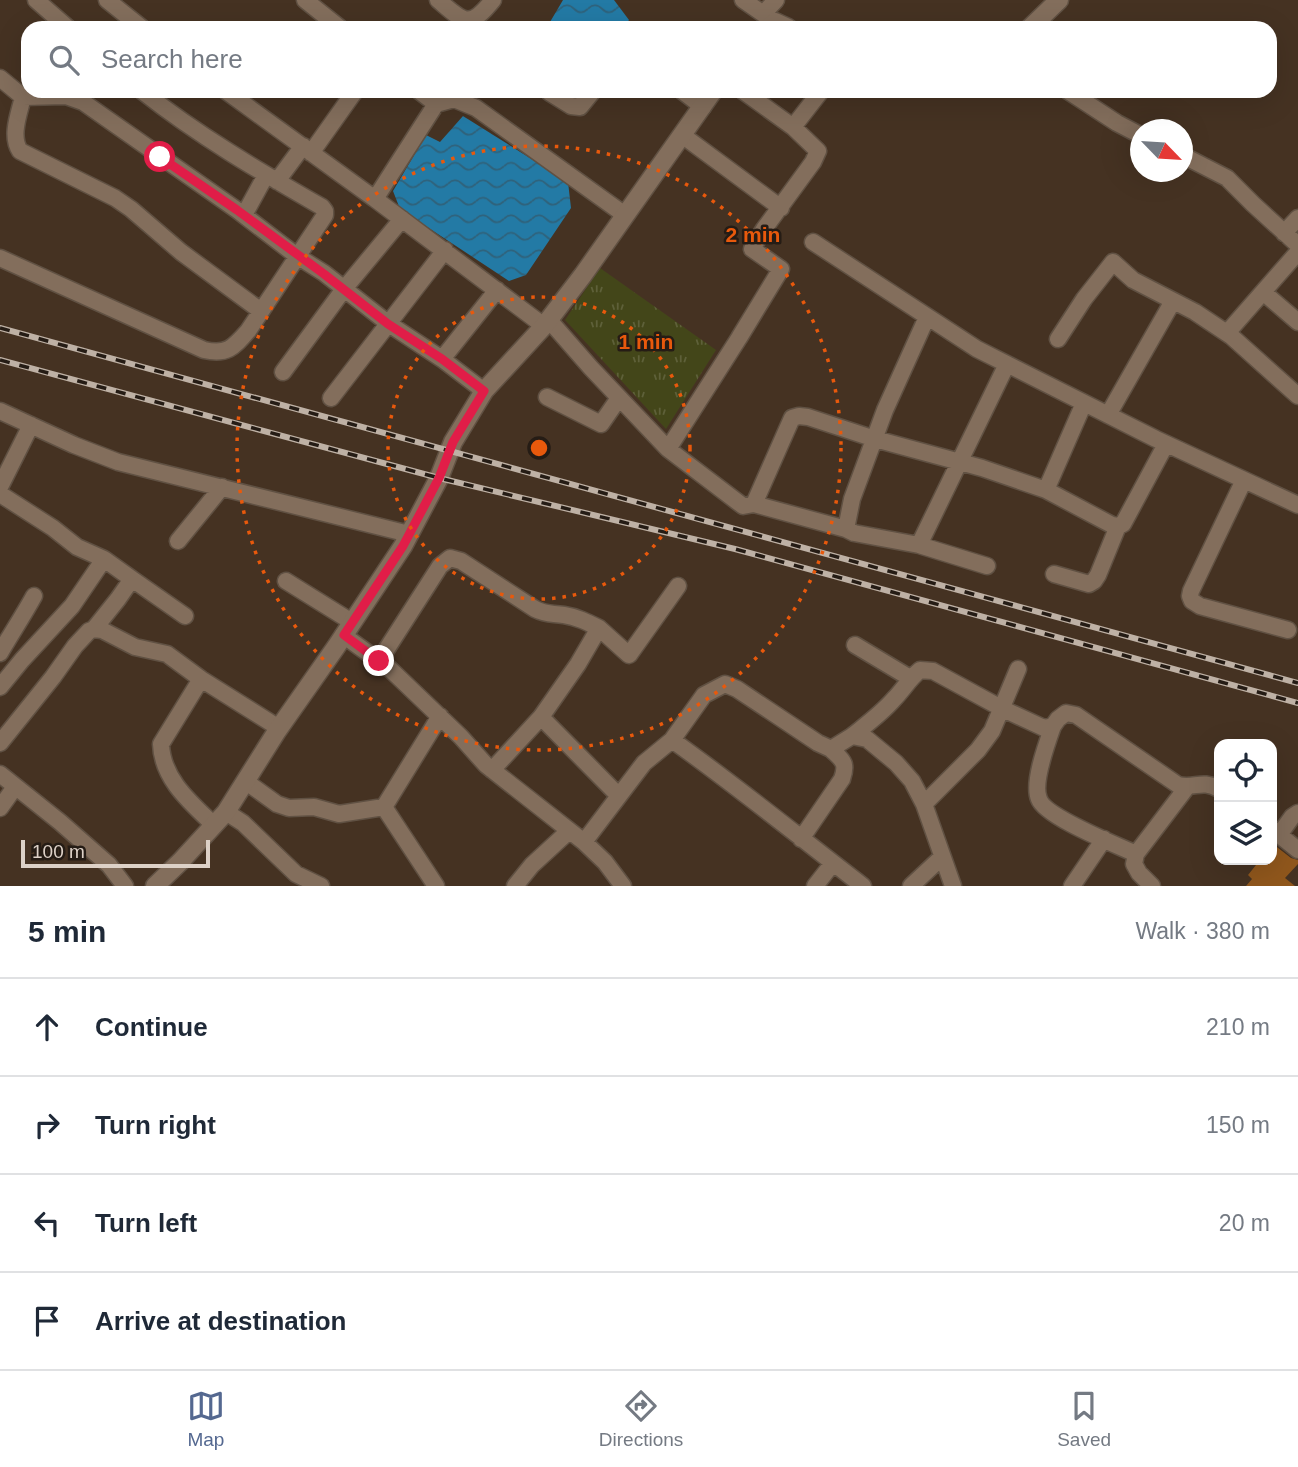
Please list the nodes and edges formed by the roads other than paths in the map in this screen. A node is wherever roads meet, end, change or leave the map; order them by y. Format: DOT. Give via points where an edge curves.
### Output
graph roads {
  1 [pos="36,0"];
  2 [pos="107,0"];
  3 [pos="305,0"];
  4 [pos="438,0"];
  5 [pos="493,0"];
  6 [pos="743,0"];
  7 [pos="776,0"];
  8 [pos="1059,0"];
  9 [pos="60,21"];
  10 [pos="133,21"];
  11 [pos="331,21"];
  12 [pos="770,21"];
  13 [pos="773,21"];
  14 [pos="1037,21"];
  15 [pos="0,78"];
  16 [pos="21,95"];
  17 [pos="23,98"];
  18 [pos="72,98"];
  19 [pos="151,98"];
  20 [pos="236,98"];
  21 [pos="349,98"];
  22 [pos="428,98"];
  23 [pos="558,98"];
  24 [pos="587,98"];
  25 [pos="691,98"];
  26 [pos="709,98"];
  27 [pos="753,98"];
  28 [pos="816,98"];
  29 [pos="1079,98"];
  30 [pos="436,104"];
  31 [pos="703,107"];
  32 [pos="793,127"];
  33 [pos="1130,130"];
  34 [pos="682,135"];
  35 [pos="307,149"];
  36 [pos="1193,160"];
  37 [pos="272,178"];
  38 [pos="375,199"];
  39 [pos="780,208"];
  40 [pos="244,215"];
  41 [pos="625,215"];
  42 [pos="1298,218"];
  43 [pos="402,219"];
  44 [pos="1284,233"];
  45 [pos="813,242"];
  46 [pos="1298,246"];
  47 [pos="445,250"];
  48 [pos="1298,252"];
  49 [pos="297,256"];
  50 [pos="0,258"];
  51 [pos="344,289"];
  52 [pos="497,290"];
  53 [pos="1263,292"];
  54 [pos="1173,301"];
  55 [pos="261,312"];
  56 [pos="927,317"];
  57 [pos="1298,322"];
  58 [pos="547,323"];
  59 [pos="388,324"];
  60 [pos="1227,333"];
  61 [pos="1058,339"];
  62 [pos="442,359"];
  63 [pos="1007,364"];
  64 [pos="283,372"];
  65 [pos="484,391"];
  66 [pos="1298,396"];
  67 [pos="547,397"];
  68 [pos="331,398"];
  69 [pos="620,398"];
  70 [pos="1084,403"];
  71 [pos="0,411"];
  72 [pos="1108,415"];
  73 [pos="32,425"];
  74 [pos="875,439"];
  75 [pos="1167,444"];
  76 [pos="668,449"];
  77 [pos="960,461"];
  78 [pos="1244,480"];
  79 [pos="0,487"];
  80 [pos="222,487"];
  81 [pos="1046,490"];
  82 [pos="0,494"];
  83 [pos="754,504"];
  84 [pos="1298,505"];
  85 [pos="1118,526"];
  86 [pos="846,529"];
  87 [pos="409,534"];
  88 [pos="178,541"];
  89 [pos="919,545"];
  90 [pos="104,559"];
  91 [pos="987,566"];
  92 [pos="1054,574"];
  93 [pos="132,579"];
  94 [pos="286,581"];
  95 [pos="678,586"];
  96 [pos="34,596"];
  97 [pos="185,616"];
  98 [pos="598,628"];
  99 [pos="94,629"];
  100 [pos="348,629"];
  101 [pos="1288,630"];
  102 [pos="855,645"];
  103 [pos="0,653"];
  104 [pos="379,661"];
  105 [pos="1018,669"];
  106 [pos="201,678"];
  107 [pos="910,678"];
  108 [pos="0,687"];
  109 [pos="1003,709"];
  110 [pos="440,716"];
  111 [pos="541,717"];
  112 [pos="1053,726"];
  113 [pos="279,728"];
  114 [pos="852,736"];
  115 [pos="672,740"];
  116 [pos="0,743"];
  117 [pos="831,749"];
  118 [pos="492,770"];
  119 [pos="0,774"];
  120 [pos="245,782"];
  121 [pos="1214,786"];
  122 [pos="15,787"];
  123 [pos="1187,787"];
  124 [pos="618,795"];
  125 [pos="924,804"];
  126 [pos="384,807"];
  127 [pos="0,808"];
  128 [pos="1298,813"];
  129 [pos="220,818"];
  130 [pos="569,831"];
  131 [pos="1277,831"];
  132 [pos="1277,833"];
  133 [pos="801,839"];
  134 [pos="1104,839"];
  135 [pos="584,842"];
  136 [pos="1298,850"];
  137 [pos="1136,854"];
  138 [pos="942,858"];
  139 [pos="833,863"];
  140 [pos="125,886"];
  141 [pos="155,886"];
  142 [pos="321,886"];
  143 [pos="436,886"];
  144 [pos="515,886"];
  145 [pos="623,886"];
  146 [pos="815,886"];
  147 [pos="863,886"];
  148 [pos="911,886"];
  149 [pos="953,886"];
  150 [pos="1072,886"];
  151 [pos="1152,886"];
  1 -- 9 [label="street"];
  2 -- 10 [label="street"];
  3 -- 11 [label="street"];
  4 -- 5 [label="street" via="458,17 473,20"];
  6 -- 12 [label="street"];
  7 -- 13 [label="street"];
  8 -- 14 [label="street"];
  15 -- 16 [label="street"];
  17 -- 55 [label="street" via="15,137 20,151 123,204"];
  18 -- 40 [label="street"];
  19 -- 37 [label="street" via="196,132"];
  20 -- 35 [label="street"];
  21 -- 35 [label="street"];
  22 -- 30 [label="street"];
  23 -- 24 [label="street" via="580,107"];
  25 -- 31 [label="street"];
  26 -- 31 [label="street"];
  27 -- 32 [label="street"];
  28 -- 32 [label="street"];
  29 -- 33 [label="street"];
  30 -- 38 [label="street"];
  30 -- 41 [label="street" via="454,99 476,108"];
  31 -- 34 [label="street"];
  32 -- 39 [label="street" via="818,151"];
  34 -- 39 [label="street"];
  34 -- 41 [label="street"];
  35 -- 37 [label="street"];
  35 -- 38 [label="street"];
  36 -- 44 [label="street" via="1227,177"];
  37 -- 40 [label="street"];
  37 -- 49 [label="street" via="325,211"];
  38 -- 43 [label="street"];
  39 -- 76 [label="street" via="752,249 781,269"];
  40 -- 49 [label="street"];
  41 -- 58 [label="street"];
  42 -- 44 [label="street"];
  43 -- 47 [label="street"];
  43 -- 51 [label="street"];
  44 -- 46 [label="street"];
  45 -- 56 [label="street"];
  47 -- 52 [label="street"];
  47 -- 59 [label="street"];
  48 -- 53 [label="street"];
  49 -- 51 [label="street"];
  49 -- 55 [label="street"];
  50 -- 55 [label="street" via="217,353 239,342"];
  51 -- 59 [label="street"];
  51 -- 64 [label="street"];
  52 -- 58 [label="street"];
  52 -- 62 [label="street"];
  53 -- 57 [label="street"];
  53 -- 60 [label="street"];
  54 -- 60 [label="street"];
  54 -- 61 [label="street" via="1133,280 1113,262"];
  54 -- 72 [label="street"];
  56 -- 63 [label="street"];
  56 -- 74 [label="street"];
  58 -- 65 [label="street"];
  58 -- 69 [label="street"];
  59 -- 62 [label="street"];
  59 -- 68 [label="street"];
  60 -- 66 [label="street"];
  62 -- 65 [label="street"];
  63 -- 70 [label="street"];
  63 -- 77 [label="street"];
  65 -- 87 [label="street" via="453,442"];
  67 -- 69 [label="street" via="601,424"];
  69 -- 76 [label="street"];
  70 -- 72 [label="street"];
  70 -- 81 [label="street"];
  71 -- 73 [label="street"];
  72 -- 75 [label="street"];
  73 -- 79 [label="street"];
  73 -- 80 [label="street" via="118,462"];
  74 -- 77 [label="street"];
  74 -- 83 [label="street" via="808,417 792,418"];
  74 -- 86 [label="street"];
  75 -- 78 [label="street"];
  75 -- 85 [label="street"];
  76 -- 83 [label="street" via="743,506"];
  77 -- 81 [label="street"];
  77 -- 89 [label="street"];
  78 -- 84 [label="street"];
  78 -- 101 [label="street" via="1190,596 1200,606"];
  80 -- 87 [label="street"];
  80 -- 88 [label="street"];
  81 -- 85 [label="street"];
  82 -- 90 [label="street" via="77,548"];
  83 -- 86 [label="street"];
  85 -- 92 [label="street" via="1094,581 1089,584"];
  86 -- 89 [label="street"];
  87 -- 100 [label="street"];
  89 -- 91 [label="street"];
  90 -- 93 [label="street"];
  90 -- 108 [label="street" via="72,606"];
  93 -- 97 [label="street"];
  93 -- 99 [label="street"];
  94 -- 100 [label="street"];
  95 -- 98 [label="street" via="629,655"];
  96 -- 103 [label="street"];
  98 -- 104 [label="street" via="535,609 450,558 439,566"];
  98 -- 111 [label="street"];
  99 -- 106 [label="street" via="135,647 167,654"];
  99 -- 116 [label="street" via="75,646"];
  100 -- 104 [label="street"];
  100 -- 113 [label="street"];
  102 -- 107 [label="street"];
  104 -- 110 [label="street"];
  105 -- 109 [label="street"];
  106 -- 113 [label="street"];
  106 -- 129 [label="street" via="161,744 161,754 188,800"];
  107 -- 109 [label="street" via="919,670 933,671"];
  107 -- 114 [label="street" via="879,715"];
  109 -- 112 [label="street" via="1044,728"];
  109 -- 125 [label="street" via="978,750"];
  110 -- 118 [label="street"];
  110 -- 126 [label="street"];
  111 -- 118 [label="street"];
  111 -- 124 [label="street"];
  112 -- 123 [label="street" via="1066,713 1076,715"];
  112 -- 134 [label="street" via="1040,769 1039,801 1048,811"];
  113 -- 120 [label="street"];
  114 -- 117 [label="street"];
  114 -- 125 [label="street" via="867,739 896,763"];
  115 -- 117 [label="street" via="704,695 725,684"];
  115 -- 124 [label="street" via="644,763"];
  115 -- 133 [label="street"];
  117 -- 133 [label="street" via="844,761 845,770"];
  118 -- 130 [label="street"];
  119 -- 122 [label="street"];
  120 -- 126 [label="street" via="289,808 314,807 339,814"];
  120 -- 129 [label="street"];
  121 -- 123 [label="street" via="1202,783"];
  122 -- 127 [label="street"];
  122 -- 140 [label="street" via="109,865"];
  123 -- 137 [label="street"];
  124 -- 135 [label="street"];
  125 -- 138 [label="street"];
  126 -- 143 [label="street"];
  128 -- 131 [label="street"];
  129 -- 141 [label="street"];
  129 -- 142 [label="street" via="243,823 296,874"];
  130 -- 135 [label="street"];
  130 -- 144 [label="street"];
  132 -- 136 [label="street"];
  133 -- 139 [label="street"];
  134 -- 137 [label="street"];
  134 -- 150 [label="street"];
  135 -- 145 [label="street"];
  137 -- 151 [label="street" via="1133,864"];
  138 -- 148 [label="street"];
  138 -- 149 [label="street"];
  139 -- 146 [label="street"];
  139 -- 147 [label="street"];
}
